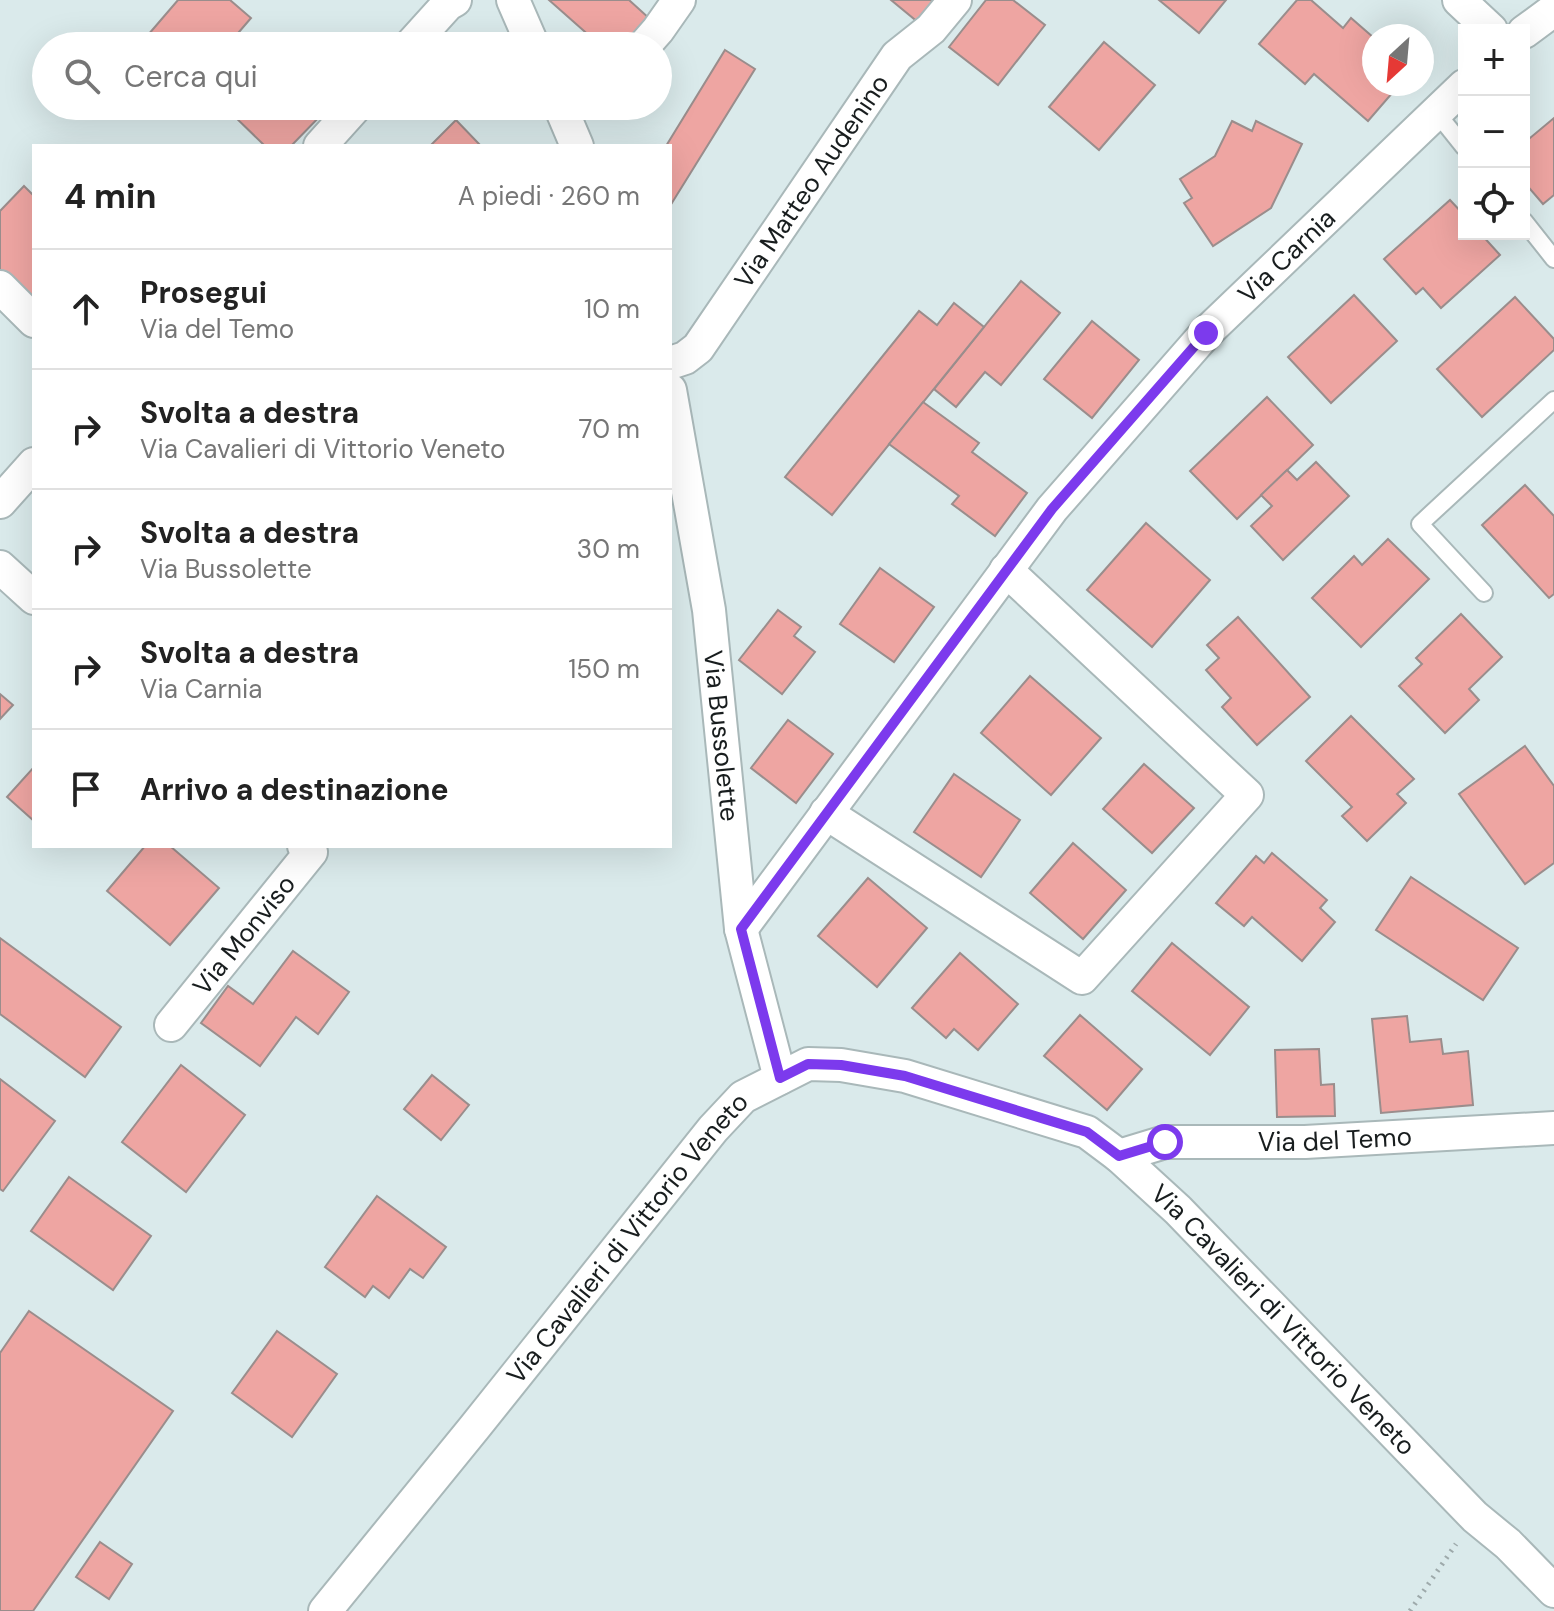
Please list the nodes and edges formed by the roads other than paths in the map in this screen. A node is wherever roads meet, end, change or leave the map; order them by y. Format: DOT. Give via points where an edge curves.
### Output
graph roads {
  1 [pos="455,0"];
  2 [pos="513,0"];
  3 [pos="679,0"];
  4 [pos="955,0"];
  5 [pos="1459,0"];
  6 [pos="1554,10"];
  7 [pos="1485,24"];
  8 [pos="1530,28"];
  9 [pos="423,32"];
  10 [pos="527,32"];
  11 [pos="656,32"];
  12 [pos="1458,92"];
  13 [pos="1436,112"];
  14 [pos="343,120"];
  15 [pos="1458,140"];
  16 [pos="322,144"];
  17 [pos="1530,229"];
  18 [pos="1554,259"];
  19 [pos="0,287"];
  20 [pos="32,319"];
  21 [pos="672,362"];
  22 [pos="1554,400"];
  23 [pos="672,401"];
  24 [pos="32,466"];
  25 [pos="0,502"];
  26 [pos="0,567"];
  27 [pos="1006,570"];
  28 [pos="1484,593"];
  29 [pos="32,596"];
  30 [pos="826,813"];
  31 [pos="306,848"];
  32 [pos="741,929"];
  33 [pos="171,1025"];
  34 [pos="780,1078"];
  35 [pos="1554,1128"];
  36 [pos="1119,1156"];
  37 [pos="1554,1591"];
  38 [pos="325,1611"];
  1 -- 9 [label="street"];
  2 -- 10 [label="street"];
  3 -- 11 [label="street"];
  4 -- 21 [label="street, Via Matteo Audenino" via="931,29 897,56 698,348"];
  5 -- 7 [label="street"];
  6 -- 8 [label="street"];
  12 -- 13 [label="street, Via Carnia"];
  13 -- 15 [label="lane"];
  13 -- 27 [label="street, Via Carnia" via="1206,333 1052,509"];
  14 -- 16 [label="street"];
  17 -- 18 [label="lane"];
  19 -- 20 [label="street"];
  22 -- 28 [label="lane" via="1420,524"];
  23 -- 32 [label="street, Via Bussolette" via="709,610"];
  24 -- 25 [label="street"];
  26 -- 29 [label="street"];
  27 -- 30 [label="street, Via Carnia"];
  27 -- 30 [label="street" via="1247,795 1082,978"];
  30 -- 32 [label="street, Via Carnia"];
  31 -- 33 [label="street, Via Monviso" via="311,852"];
  32 -- 34 [label="street, Via Bussolette"];
  34 -- 36 [label="street, Via Cavalieri di Vittorio Veneto" via="808,1064 905,1076 1087,1132"];
  34 -- 38 [label="street, Via Cavalieri di Vittorio Veneto" via="743,1097 713,1129"];
  35 -- 36 [label="street, Via del Temo" via="1305,1142 1165,1142"];
  36 -- 37 [label="street, Via Cavalieri di Vittorio Veneto"];
}
